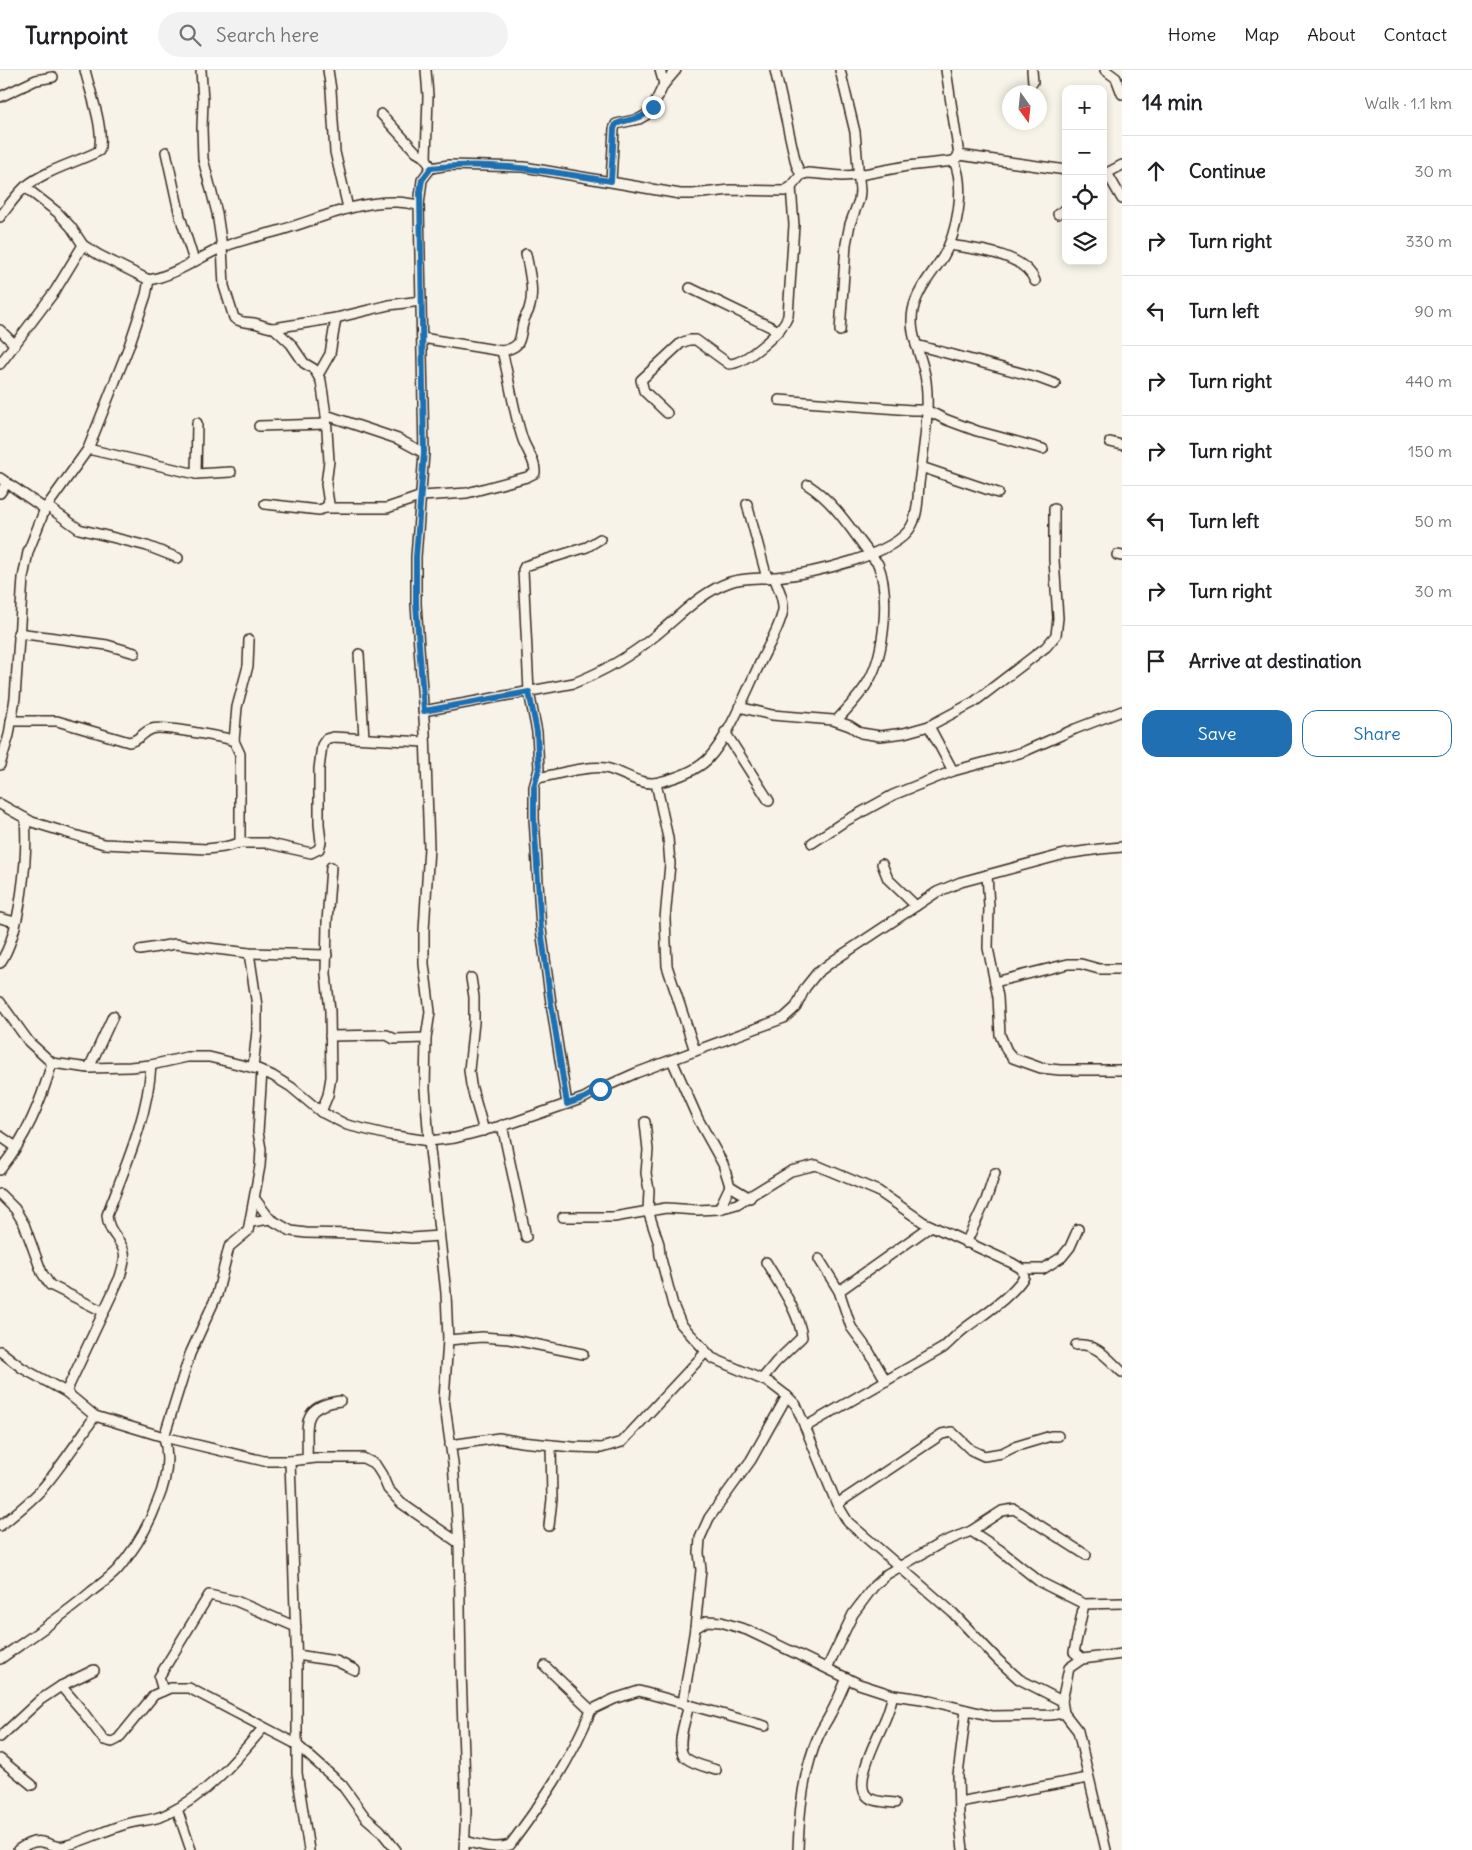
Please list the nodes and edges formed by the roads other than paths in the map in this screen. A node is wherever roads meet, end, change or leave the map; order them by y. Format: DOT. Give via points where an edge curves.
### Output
graph roads {
  1 [pos="85,70"];
  2 [pos="201,70"];
  3 [pos="328,70"];
  4 [pos="426,70"];
  5 [pos="660,70"];
  6 [pos="676,70"];
  7 [pos="775,70"];
  8 [pos="840,70"];
  9 [pos="946,70"];
  10 [pos="1032,70"];
  11 [pos="1105,70"];
  12 [pos="53,77"];
  13 [pos="1032,82"];
  14 [pos="664,84"];
  15 [pos="1122,94"];
  16 [pos="0,96"];
  17 [pos="381,114"];
  18 [pos="166,152"];
  19 [pos="426,158"];
  20 [pos="957,158"];
  21 [pos="1122,165"];
  22 [pos="431,168"];
  23 [pos="1062,170"];
  24 [pos="801,175"];
  25 [pos="859,175"];
  26 [pos="1106,175"];
  27 [pos="1107,180"];
  28 [pos="611,181"];
  29 [pos="25,187"];
  30 [pos="791,187"];
  31 [pos="1122,199"];
  32 [pos="419,205"];
  33 [pos="348,208"];
  34 [pos="0,218"];
  35 [pos="83,245"];
  36 [pos="949,245"];
  37 [pos="222,248"];
  38 [pos="526,254"];
  39 [pos="194,261"];
  40 [pos="149,280"];
  41 [pos="1035,281"];
  42 [pos="690,288"];
  43 [pos="421,301"];
  44 [pos="336,318"];
  45 [pos="274,328"];
  46 [pos="0,330"];
  47 [pos="779,331"];
  48 [pos="840,331"];
  49 [pos="422,338"];
  50 [pos="15,345"];
  51 [pos="916,345"];
  52 [pos="502,352"];
  53 [pos="0,364"];
  54 [pos="318,375"];
  55 [pos="1056,384"];
  56 [pos="779,400"];
  57 [pos="926,410"];
  58 [pos="666,413"];
  59 [pos="326,419"];
  60 [pos="197,423"];
  61 [pos="259,426"];
  62 [pos="1110,442"];
  63 [pos="1122,445"];
  64 [pos="1043,448"];
  65 [pos="88,449"];
  66 [pos="424,452"];
  67 [pos="921,467"];
  68 [pos="231,472"];
  69 [pos="196,474"];
  70 [pos="3,480"];
  71 [pos="808,485"];
  72 [pos="0,493"];
  73 [pos="998,493"];
  74 [pos="422,496"];
  75 [pos="265,504"];
  76 [pos="747,504"];
  77 [pos="46,507"];
  78 [pos="325,508"];
  79 [pos="1054,509"];
  80 [pos="600,539"];
  81 [pos="870,554"];
  82 [pos="178,558"];
  83 [pos="770,577"];
  84 [pos="18,633"];
  85 [pos="249,640"];
  86 [pos="135,653"];
  87 [pos="359,654"];
  88 [pos="529,692"];
  89 [pos="739,707"];
  90 [pos="424,711"];
  91 [pos="1122,711"];
  92 [pos="11,721"];
  93 [pos="836,721"];
  94 [pos="929,726"];
  95 [pos="725,732"];
  96 [pos="364,738"];
  97 [pos="234,741"];
  98 [pos="425,742"];
  99 [pos="0,765"];
  100 [pos="953,771"];
  101 [pos="537,778"];
  102 [pos="656,783"];
  103 [pos="769,801"];
  104 [pos="0,804"];
  105 [pos="25,818"];
  106 [pos="240,843"];
  107 [pos="812,843"];
  108 [pos="1122,847"];
  109 [pos="882,864"];
  110 [pos="331,867"];
  111 [pos="987,875"];
  112 [pos="916,906"];
  113 [pos="0,918"];
  114 [pos="16,922"];
  115 [pos="140,950"];
  116 [pos="249,953"];
  117 [pos="327,955"];
  118 [pos="0,963"];
  119 [pos="1122,969"];
  120 [pos="471,978"];
  121 [pos="995,982"];
  122 [pos="0,1002"];
  123 [pos="113,1016"];
  124 [pos="330,1036"];
  125 [pos="426,1038"];
  126 [pos="695,1052"];
  127 [pos="672,1060"];
  128 [pos="52,1063"];
  129 [pos="152,1065"];
  130 [pos="89,1068"];
  131 [pos="253,1068"];
  132 [pos="1122,1070"];
  133 [pos="262,1071"];
  134 [pos="567,1104"];
  135 [pos="321,1112"];
  136 [pos="645,1122"];
  137 [pos="502,1126"];
  138 [pos="484,1131"];
  139 [pos="0,1136"];
  140 [pos="429,1141"];
  141 [pos="16,1147"];
  142 [pos="0,1170"];
  143 [pos="995,1173"];
  144 [pos="730,1186"];
  145 [pos="0,1194"];
  146 [pos="750,1198"];
  147 [pos="254,1200"];
  148 [pos="719,1209"];
  149 [pos="648,1211"];
  150 [pos="563,1217"];
  151 [pos="270,1219"];
  152 [pos="251,1222"];
  153 [pos="931,1226"];
  154 [pos="1078,1229"];
  155 [pos="439,1236"];
  156 [pos="526,1237"];
  157 [pos="966,1243"];
  158 [pos="819,1259"];
  159 [pos="766,1262"];
  160 [pos="1022,1269"];
  161 [pos="839,1290"];
  162 [pos="104,1312"];
  163 [pos="448,1340"];
  164 [pos="1076,1345"];
  165 [pos="0,1351"];
  166 [pos="706,1352"];
  167 [pos="583,1354"];
  168 [pos="1122,1372"];
  169 [pos="762,1379"];
  170 [pos="886,1381"];
  171 [pos="66,1392"];
  172 [pos="787,1396"];
  173 [pos="340,1401"];
  174 [pos="94,1416"];
  175 [pos="805,1426"];
  176 [pos="164,1436"];
  177 [pos="1058,1436"];
  178 [pos="450,1445"];
  179 [pos="551,1445"];
  180 [pos="307,1459"];
  181 [pos="290,1461"];
  182 [pos="837,1504"];
  183 [pos="0,1526"];
  184 [pos="549,1526"];
  185 [pos="970,1531"];
  186 [pos="460,1543"];
  187 [pos="1086,1555"];
  188 [pos="899,1566"];
  189 [pos="1122,1603"];
  190 [pos="1084,1604"];
  191 [pos="296,1627"];
  192 [pos="695,1628"];
  193 [pos="1122,1654"];
  194 [pos="297,1655"];
  195 [pos="0,1659"];
  196 [pos="1082,1660"];
  197 [pos="546,1666"];
  198 [pos="827,1668"];
  199 [pos="94,1670"];
  200 [pos="355,1670"];
  201 [pos="847,1678"];
  202 [pos="61,1686"];
  203 [pos="163,1691"];
  204 [pos="893,1695"];
  205 [pos="1062,1701"];
  206 [pos="686,1704"];
  207 [pos="591,1710"];
  208 [pos="966,1710"];
  209 [pos="1064,1713"];
  210 [pos="765,1726"];
  211 [pos="263,1728"];
  212 [pos="0,1737"];
  213 [pos="296,1744"];
  214 [pos="0,1759"];
  215 [pos="716,1770"];
  216 [pos="1088,1778"];
  217 [pos="32,1785"];
  218 [pos="959,1802"];
  219 [pos="895,1803"];
  220 [pos="176,1809"];
  221 [pos="464,1846"];
  222 [pos="18,1850"];
  223 [pos="191,1850"];
  224 [pos="309,1850"];
  225 [pos="396,1850"];
  226 [pos="798,1850"];
  227 [pos="963,1850"];
  228 [pos="1106,1850"];
  1 -- 29 [label="street" via="98,122 99,151"];
  2 -- 37 [label="street" via="203,159"];
  3 -- 33 [label="street" via="335,152"];
  4 -- 19 [label="street"];
  5 -- 14 [label="street"];
  6 -- 14 [label="street"];
  7 -- 24 [label="street"];
  8 -- 25 [label="street" via="855,132"];
  9 -- 20 [label="street"];
  10 -- 13 [label="street"];
  11 -- 15 [label="street" via="1116,78"];
  12 -- 16 [label="street" via="36,80"];
  14 -- 28 [label="street" via="646,115 616,124"];
  17 -- 19 [label="street" via="416,152"];
  18 -- 39 [label="street"];
  19 -- 22 [label="street"];
  20 -- 23 [label="street"];
  20 -- 25 [label="street"];
  20 -- 36 [label="street" via="961,186"];
  21 -- 26 [label="street"];
  22 -- 28 [label="street" via="449,165 524,167"];
  22 -- 32 [label="street" via="422,180"];
  24 -- 25 [label="street"];
  24 -- 30 [label="street"];
  25 -- 48 [label="street" via="859,200 846,244"];
  27 -- 31 [label="street"];
  28 -- 30 [label="street" via="680,194 730,190 778,192"];
  29 -- 34 [label="street"];
  29 -- 35 [label="street" via="57,212"];
  30 -- 47 [label="street" via="794,225 788,316"];
  32 -- 33 [label="street" via="397,202"];
  32 -- 43 [label="street"];
  33 -- 37 [label="street"];
  35 -- 40 [label="street"];
  35 -- 50 [label="street" via="55,291"];
  36 -- 41 [label="street" via="1012,259 1027,269"];
  36 -- 51 [label="street" via="916,297 912,324"];
  37 -- 39 [label="street"];
  37 -- 45 [label="street" via="224,286 234,318 242,324"];
  38 -- 52 [label="street" via="531,283 530,308 518,345"];
  39 -- 40 [label="street"];
  40 -- 65 [label="street" via="128,346"];
  42 -- 47 [label="street"];
  43 -- 44 [label="street" via="371,308"];
  43 -- 49 [label="street"];
  44 -- 45 [label="street"];
  44 -- 54 [label="street" via="330,354"];
  45 -- 54 [label="street"];
  46 -- 50 [label="street"];
  47 -- 58 [label="street" via="735,364 728,364 696,340 681,343 641,380 644,391"];
  49 -- 52 [label="street"];
  49 -- 66 [label="street"];
  50 -- 53 [label="street"];
  51 -- 55 [label="street"];
  51 -- 57 [label="street" via="926,379"];
  52 -- 74 [label="street" via="512,405 524,443 536,467 534,473 527,478 468,493"];
  54 -- 59 [label="street"];
  56 -- 57 [label="street"];
  57 -- 64 [label="street" via="977,431"];
  57 -- 67 [label="street"];
  59 -- 61 [label="street"];
  59 -- 66 [label="street" via="398,439"];
  59 -- 78 [label="street" via="329,504"];
  60 -- 69 [label="street"];
  62 -- 63 [label="street"];
  65 -- 69 [label="street"];
  65 -- 77 [label="street"];
  66 -- 74 [label="street"];
  67 -- 73 [label="street"];
  67 -- 81 [label="street" via="912,525 903,537"];
  68 -- 69 [label="street"];
  70 -- 72 [label="street"];
  70 -- 77 [label="street"];
  71 -- 81 [label="street" via="821,493 840,514"];
  74 -- 78 [label="street" via="387,508"];
  74 -- 90 [label="street" via="416,557 416,604"];
  75 -- 78 [label="street"];
  76 -- 83 [label="street"];
  77 -- 82 [label="street" via="79,530 147,546"];
  77 -- 84 [label="street" via="28,552"];
  79 -- 94 [label="street" via="1056,635 1046,647 994,688"];
  80 -- 88 [label="street" via="587,547 525,566 523,570"];
  81 -- 83 [label="street" via="812,572"];
  81 -- 93 [label="street" via="882,573 884,621 880,648 868,682"];
  83 -- 88 [label="street" via="732,581 715,589 655,636 596,674 574,683"];
  83 -- 89 [label="street" via="782,597 783,610"];
  84 -- 86 [label="street" via="108,645"];
  84 -- 92 [label="street" via="16,698"];
  85 -- 97 [label="street" via="248,666 237,707"];
  87 -- 96 [label="street"];
  88 -- 90 [label="street"];
  88 -- 101 [label="street" via="537,732"];
  89 -- 93 [label="street" via="772,715"];
  89 -- 95 [label="street"];
  90 -- 98 [label="street"];
  91 -- 100 [label="street" via="1023,752"];
  92 -- 97 [label="street" via="57,721 128,742 137,740 152,729 165,728"];
  92 -- 99 [label="street"];
  93 -- 94 [label="street" via="861,733 880,736"];
  94 -- 100 [label="street"];
  95 -- 102 [label="street" via="706,761 690,772"];
  95 -- 103 [label="street"];
  96 -- 98 [label="street"];
  96 -- 106 [label="street" via="333,737 322,745 319,848 311,853 266,844"];
  97 -- 106 [label="street" via="240,754"];
  98 -- 125 [label="street" via="429,847 424,964 430,1012"];
  100 -- 107 [label="street" via="893,795"];
  101 -- 102 [label="street" via="592,767"];
  101 -- 134 [label="street" via="534,818 541,929"];
  102 -- 126 [label="street" via="670,864 665,919 667,966"];
  104 -- 105 [label="street"];
  105 -- 106 [label="street" via="104,844 207,849"];
  105 -- 114 [label="street" via="25,865"];
  108 -- 111 [label="street" via="1065,854"];
  109 -- 112 [label="street" via="888,879"];
  110 -- 117 [label="street"];
  111 -- 112 [label="street" via="937,892"];
  111 -- 121 [label="street" via="988,948"];
  112 -- 126 [label="street" via="817,974 805,988 796,1007 784,1018"];
  113 -- 114 [label="street"];
  114 -- 118 [label="street"];
  115 -- 116 [label="street" via="175,944"];
  116 -- 117 [label="street"];
  116 -- 131 [label="street" via="257,1006"];
  117 -- 124 [label="street"];
  119 -- 121 [label="street" via="1068,964"];
  120 -- 138 [label="street" via="474,1005 469,1070"];
  121 -- 132 [label="street" via="1000,1035 1006,1051 1013,1058 1041,1068"];
  122 -- 128 [label="street" via="28,1042"];
  123 -- 130 [label="street"];
  124 -- 125 [label="street"];
  124 -- 135 [label="street" via="331,1077"];
  125 -- 140 [label="street"];
  126 -- 127 [label="street"];
  127 -- 134 [label="street"];
  127 -- 144 [label="street" via="694,1111 723,1164"];
  128 -- 130 [label="street"];
  128 -- 141 [label="street" via="42,1098"];
  129 -- 130 [label="street"];
  129 -- 131 [label="street" via="187,1056 209,1056"];
  129 -- 162 [label="street" via="150,1088 136,1138 107,1215 108,1226 124,1252 124,1262"];
  131 -- 133 [label="street"];
  133 -- 135 [label="street" via="291,1087"];
  133 -- 147 [label="street" via="258,1132 261,1150"];
  134 -- 137 [label="street"];
  135 -- 140 [label="street" via="347,1124"];
  136 -- 149 [label="street"];
  137 -- 138 [label="street"];
  137 -- 156 [label="street"];
  138 -- 140 [label="street"];
  139 -- 141 [label="street"];
  140 -- 155 [label="street"];
  141 -- 142 [label="street"];
  143 -- 157 [label="street"];
  144 -- 146 [label="street"];
  144 -- 148 [label="street"];
  145 -- 162 [label="street" via="24,1224 42,1273 50,1285"];
  146 -- 148 [label="street"];
  146 -- 153 [label="street" via="791,1171 816,1166 878,1192"];
  147 -- 151 [label="street"];
  147 -- 152 [label="street"];
  148 -- 149 [label="street"];
  149 -- 150 [label="street" via="614,1216"];
  149 -- 166 [label="street" via="673,1305 681,1324"];
  151 -- 152 [label="street"];
  151 -- 155 [label="street" via="291,1231 306,1233 412,1238"];
  152 -- 176 [label="street" via="248,1231 229,1247 217,1295 190,1354"];
  153 -- 157 [label="street"];
  153 -- 161 [label="street"];
  154 -- 160 [label="street" via="1062,1257 1043,1268"];
  155 -- 163 [label="street"];
  157 -- 160 [label="street"];
  158 -- 161 [label="street"];
  159 -- 169 [label="street" via="787,1298 802,1337"];
  160 -- 170 [label="street" via="1024,1277 1018,1286 993,1309 962,1330 943,1348"];
  161 -- 170 [label="street" via="851,1327"];
  162 -- 171 [label="street"];
  163 -- 167 [label="street" via="509,1339"];
  163 -- 178 [label="street" via="444,1399"];
  164 -- 168 [label="street" via="1086,1343"];
  165 -- 171 [label="street" via="22,1368"];
  166 -- 169 [label="street" via="712,1358"];
  166 -- 179 [label="street" via="622,1442 601,1448"];
  169 -- 172 [label="street"];
  170 -- 175 [label="street"];
  171 -- 174 [label="street"];
  172 -- 175 [label="street" via="796,1405"];
  172 -- 192 [label="street" via="751,1460 709,1518 700,1538 702,1570"];
  173 -- 180 [label="street" via="322,1404 312,1411 307,1423"];
  174 -- 176 [label="street"];
  174 -- 183 [label="street" via="41,1489"];
  175 -- 182 [label="street"];
  176 -- 181 [label="street" via="264,1461"];
  176 -- 195 [label="street" via="167,1460 163,1488 138,1544 117,1571"];
  177 -- 182 [label="street" via="984,1456 971,1450 952,1432 942,1434"];
  178 -- 179 [label="street" via="499,1438"];
  178 -- 186 [label="street"];
  179 -- 184 [label="street"];
  180 -- 181 [label="street"];
  180 -- 186 [label="street" via="343,1456 363,1458 375,1464 388,1489 401,1503"];
  181 -- 191 [label="street"];
  182 -- 188 [label="street" via="848,1522"];
  185 -- 187 [label="street" via="1002,1511 1014,1509"];
  185 -- 188 [label="street"];
  185 -- 190 [label="street" via="1040,1582"];
  186 -- 221 [label="street" via="460,1672 466,1803"];
  188 -- 198 [label="street" via="874,1586 853,1614"];
  188 -- 205 [label="street" via="954,1613 1019,1679"];
  189 -- 190 [label="street"];
  190 -- 196 [label="street" via="1074,1652"];
  191 -- 194 [label="street"];
  191 -- 203 [label="street" via="236,1601 209,1595 159,1677"];
  192 -- 198 [label="street" via="707,1622 720,1622 746,1630"];
  192 -- 206 [label="street"];
  193 -- 196 [label="street"];
  194 -- 200 [label="street" via="336,1661"];
  194 -- 213 [label="street"];
  196 -- 205 [label="street" via="1069,1668"];
  197 -- 207 [label="street"];
  198 -- 201 [label="street"];
  199 -- 202 [label="street"];
  201 -- 204 [label="street"];
  201 -- 226 [label="street" via="818,1736 811,1759 804,1788"];
  202 -- 203 [label="street" via="104,1740 112,1742 154,1695"];
  202 -- 212 [label="street" via="40,1700"];
  203 -- 211 [label="street" via="189,1688"];
  204 -- 208 [label="street"];
  204 -- 219 [label="street" via="862,1782 864,1792 870,1798"];
  205 -- 209 [label="street"];
  206 -- 207 [label="street" via="639,1691"];
  206 -- 210 [label="street"];
  206 -- 215 [label="street" via="681,1754 687,1760"];
  207 -- 221 [label="street" via="558,1776 510,1844 502,1848"];
  208 -- 209 [label="street" via="992,1716"];
  208 -- 218 [label="street" via="958,1775"];
  209 -- 216 [label="street" via="1078,1730"];
  211 -- 213 [label="street"];
  211 -- 220 [label="street" via="212,1784"];
  213 -- 224 [label="street" via="297,1773"];
  213 -- 225 [label="street" via="342,1785 365,1817"];
  214 -- 217 [label="street"];
  216 -- 218 [label="street"];
  216 -- 228 [label="street"];
  218 -- 227 [label="street"];
  220 -- 222 [label="street" via="153,1820 128,1824 66,1846 29,1843"];
  220 -- 223 [label="street"];
}
